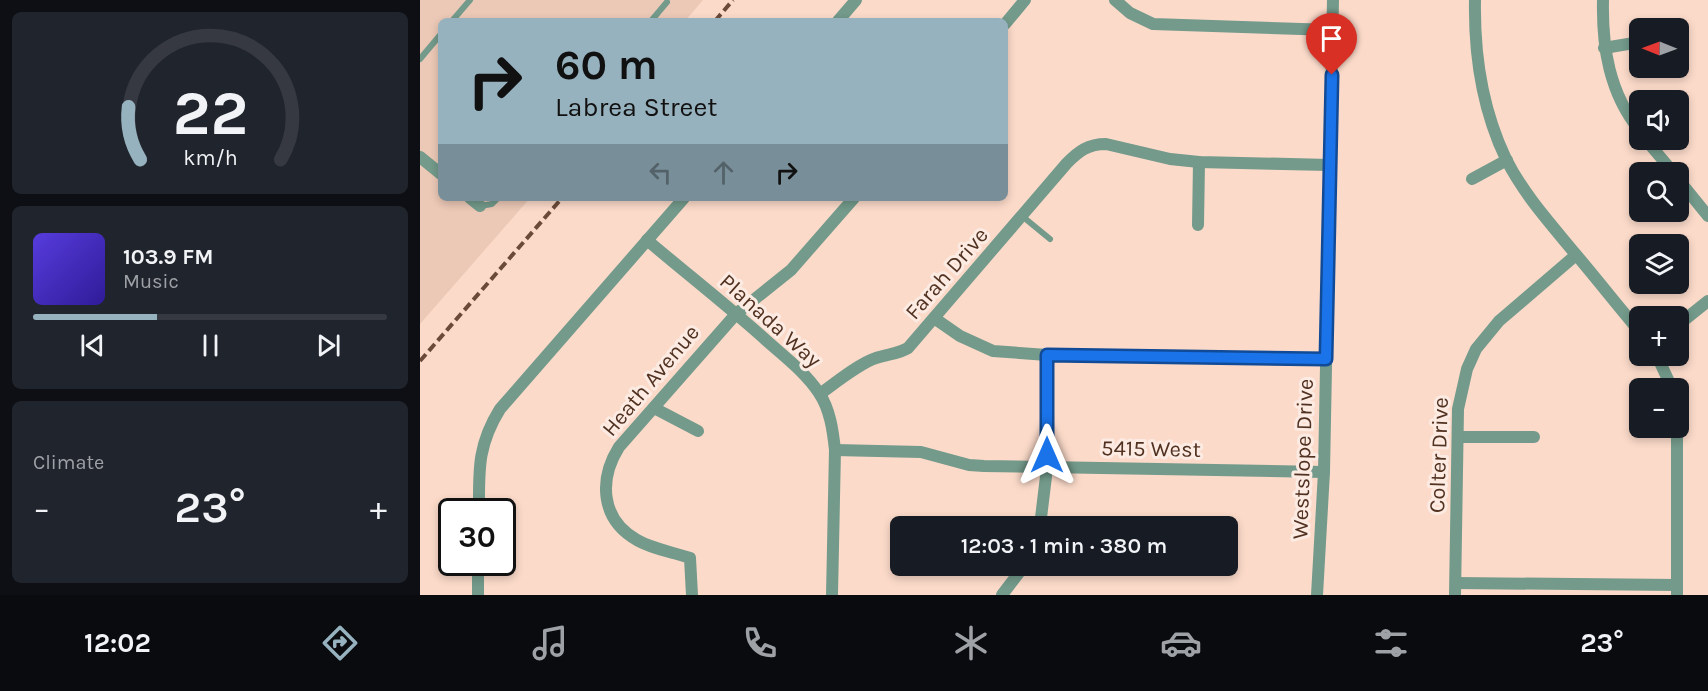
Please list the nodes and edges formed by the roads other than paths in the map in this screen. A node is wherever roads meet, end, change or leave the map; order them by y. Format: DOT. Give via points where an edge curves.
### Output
graph roads {
  1 [pos="470,0"];
  2 [pos="856,0"];
  3 [pos="1026,0"];
  4 [pos="1115,0"];
  5 [pos="1333,0"];
  6 [pos="1475,0"];
  7 [pos="1603,0"];
  8 [pos="667,2"];
  9 [pos="455,18"];
  10 [pos="654,18"];
  11 [pos="841,18"];
  12 [pos="1008,21"];
  13 [pos="1332,30"];
  14 [pos="438,38"];
  15 [pos="1629,44"];
  16 [pos="1604,48"];
  17 [pos="420,59"];
  18 [pos="1629,115"];
  19 [pos="1654,150"];
  20 [pos="420,157"];
  21 [pos="1507,160"];
  22 [pos="1199,162"];
  23 [pos="1665,162"];
  24 [pos="1330,165"];
  25 [pos="438,172"];
  26 [pos="1472,179"];
  27 [pos="1689,193"];
  28 [pos="474,201"];
  29 [pos="495,201"];
  30 [pos="681,201"];
  31 [pos="851,201"];
  32 [pos="480,206"];
  33 [pos="1022,216"];
  34 [pos="1708,216"];
  35 [pos="1198,225"];
  36 [pos="1050,239"];
  37 [pos="647,240"];
  38 [pos="1576,255"];
  39 [pos="1708,301"];
  40 [pos="736,314"];
  41 [pos="1689,316"];
  42 [pos="934,318"];
  43 [pos="1629,319"];
  44 [pos="1047,355"];
  45 [pos="1326,359"];
  46 [pos="820,394"];
  47 [pos="654,408"];
  48 [pos="698,431"];
  49 [pos="1458,437"];
  50 [pos="1534,437"];
  51 [pos="1677,438"];
  52 [pos="835,450"];
  53 [pos="1047,468"];
  54 [pos="1324,472"];
  55 [pos="479,498"];
  56 [pos="1041,516"];
  57 [pos="478,576"];
  58 [pos="1016,576"];
  59 [pos="1456,589"];
  60 [pos="1677,590"];
  61 [pos="478,595"];
  62 [pos="692,595"];
  63 [pos="832,595"];
  64 [pos="1002,595"];
  65 [pos="1317,595"];
  1 -- 9 [label="lane"];
  2 -- 11 [label="street"];
  3 -- 12 [label="street"];
  4 -- 13 [label="street" via="1153,24"];
  5 -- 13 [label="street, Westslope Drive"];
  6 -- 21 [label="street" via="1477,60 1483,95"];
  7 -- 16 [label="street"];
  8 -- 10 [label="lane"];
  13 -- 24 [label="street, Westslope Drive"];
  14 -- 17 [label="lane"];
  15 -- 16 [label="street"];
  16 -- 18 [label="street" via="1613,83"];
  19 -- 23 [label="street"];
  20 -- 25 [label="street"];
  21 -- 26 [label="street"];
  21 -- 38 [label="street" via="1524,189"];
  22 -- 24 [label="street, Farah Drive"];
  22 -- 33 [label="street, Farah Drive" via="1095,144 1067,163"];
  22 -- 35 [label="street"];
  24 -- 45 [label="street, Westslope Drive"];
  27 -- 34 [label="street"];
  28 -- 32 [label="street"];
  29 -- 32 [label="lane"];
  30 -- 37 [label="street"];
  31 -- 40 [label="street, Heath Avenue" via="791,270"];
  33 -- 36 [label="lane"];
  33 -- 42 [label="street, Farah Drive"];
  37 -- 40 [label="street, Planada Way"];
  37 -- 55 [label="street" via="494,418 481,452"];
  38 -- 43 [label="street"];
  38 -- 49 [label="street, Colter Drive" via="1499,321 1476,349 1462,388"];
  39 -- 41 [label="street"];
  40 -- 46 [label="street, Planada Way" via="800,370"];
  40 -- 47 [label="street, Heath Avenue"];
  42 -- 44 [label="street" via="960,336 993,351"];
  42 -- 46 [label="street, Farah Drive" via="901,353 867,362"];
  44 -- 45 [label="street"];
  44 -- 53 [label="street"];
  45 -- 54 [label="street, Westslope Drive"];
  46 -- 52 [label="street, Planada Way"];
  47 -- 48 [label="street"];
  47 -- 62 [label="street, Heath Avenue" via="612,458 604,485 607,503 615,521 638,541 690,558"];
  49 -- 50 [label="street"];
  49 -- 59 [label="street, Colter Drive"];
  51 -- 60 [label="street"];
  52 -- 53 [label="street, 5415 West" via="914,452 969,465"];
  52 -- 63 [label="street, Planada Way"];
  53 -- 54 [label="street, 5415 West"];
  53 -- 56 [label="street"];
  54 -- 65 [label="street, Westslope Drive"];
  57 -- 61 [label="street"];
  58 -- 64 [label="street"];
  59 -- 60 [label="street"];
}
